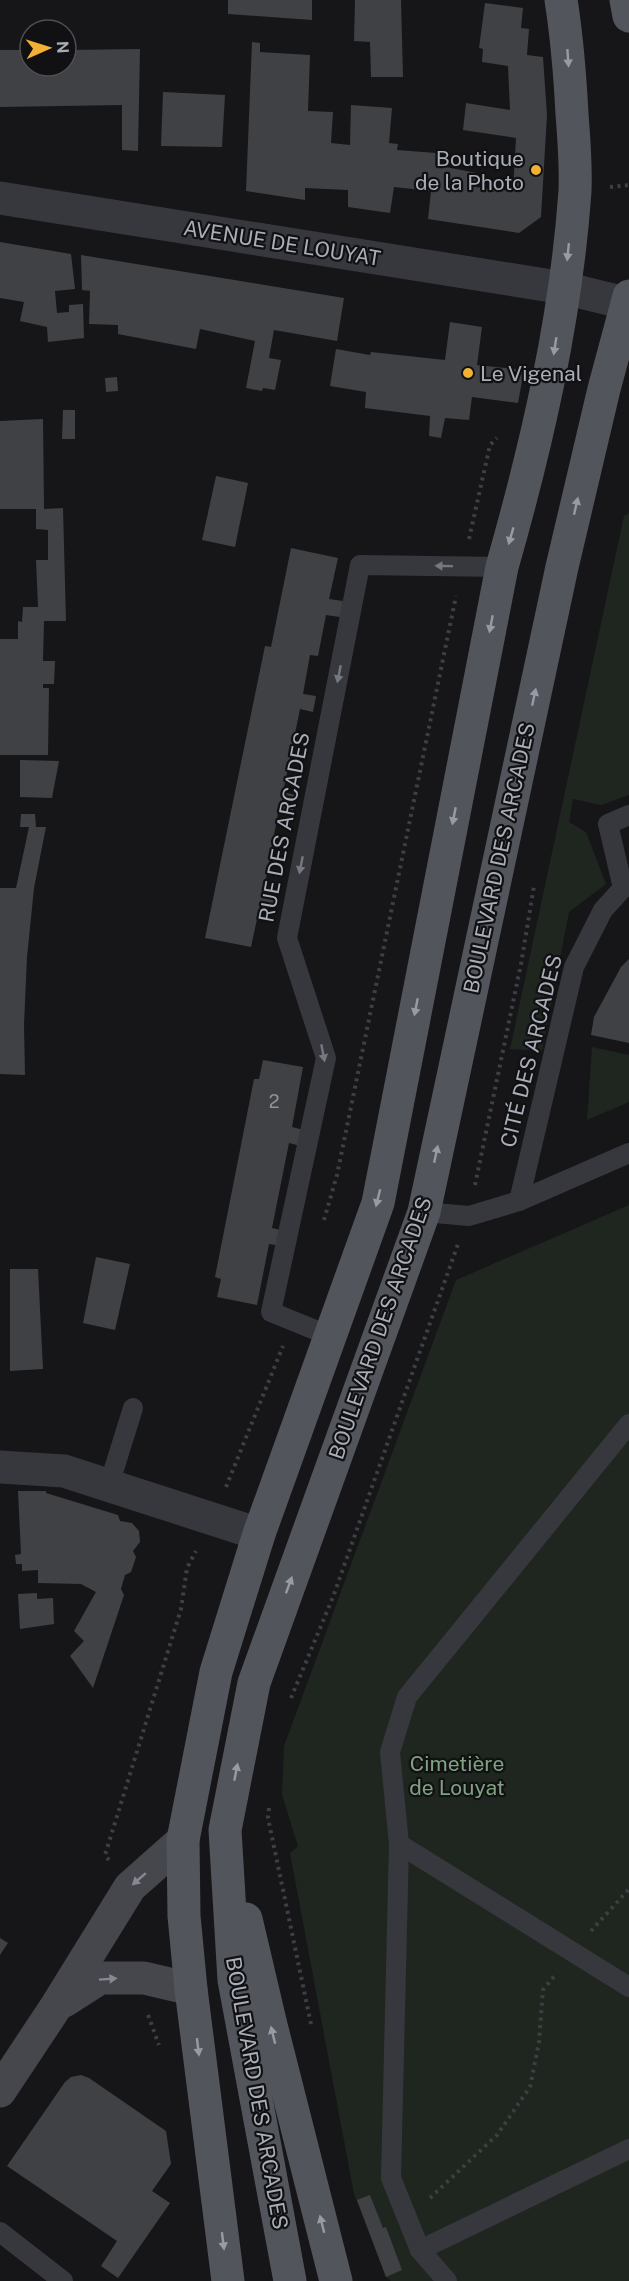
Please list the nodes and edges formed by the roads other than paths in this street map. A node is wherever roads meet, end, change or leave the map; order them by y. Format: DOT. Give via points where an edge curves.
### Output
graph roads {
  1 [pos="561,0"];
  2 [pos="626,0"];
  3 [pos="629,16"];
  4 [pos="0,198"];
  5 [pos="564,288"];
  6 [pos="628,301"];
  7 [pos="502,567"];
  8 [pos="629,815"];
  9 [pos="626,887"];
  10 [pos="629,1153"];
  11 [pos="519,1201"];
  12 [pos="424,1212"];
  13 [pos="330,1336"];
  14 [pos="133,1408"];
  15 [pos="629,1424"];
  16 [pos="0,1467"];
  17 [pos="109,1485"];
  18 [pos="259,1534"];
  19 [pos="225,1830"];
  20 [pos="183,1840"];
  21 [pos="399,1844"];
  22 [pos="629,1987"];
  23 [pos="191,1989"];
  24 [pos="57,2005"];
  25 [pos="0,2091"];
  26 [pos="629,2149"];
  27 [pos="0,2232"];
  28 [pos="420,2250"];
  29 [pos="63,2281"];
  30 [pos="228,2281"];
  31 [pos="290,2281"];
  32 [pos="336,2281"];
  33 [pos="447,2281"];
  1 -- 5 [label="main road, BOULEVARD DES ARCADES, one-way" via="575,167"];
  2 -- 3 [label="main road"];
  4 -- 5 [label="street, AVENUE DE LOUYAT"];
  5 -- 6 [label="street, AVENUE DE LOUYAT"];
  5 -- 7 [label="main road, BOULEVARD DES ARCADES, one-way" via="528,475"];
  12 -- 6 [label="main road, BOULEVARD DES ARCADES, one-way" via="562,567"];
  7 -- 13 [label="main road, BOULEVARD DES ARCADES, one-way" via="378,1203"];
  7 -- 13 [label="lane, RUE DES ARCADES, one-way" via="360,565 287,938 326,1058 271,1312"];
  8 -- 9 [label="lane, CITÉ DES ARCADES" via="608,824"];
  9 -- 11 [label="lane, CITÉ DES ARCADES" via="603,910 574,967"];
  10 -- 11 [label="lane"];
  11 -- 12 [label="lane" via="469,1216"];
  19 -- 12 [label="main road, BOULEVARD DES ARCADES, one-way" via="254,1683"];
  13 -- 18 [label="main road, BOULEVARD DES ARCADES"];
  14 -- 17 [label="lane"];
  15 -- 21 [label="lane" via="407,1697 390,1752"];
  16 -- 17 [label="street" via="64,1471"];
  17 -- 18 [label="street"];
  18 -- 20 [label="main road, BOULEVARD DES ARCADES" via="216,1672"];
  19 -- 31 [label="main road, BOULEVARD DES ARCADES" via="234,1980"];
  32 -- 19 [label="main road, one-way"];
  20 -- 23 [label="main road, BOULEVARD DES ARCADES" via="184,1916"];
  20 -- 24 [label="street, one-way" via="130,1887"];
  21 -- 22 [label="lane"];
  21 -- 28 [label="lane" via="391,2178"];
  24 -- 23 [label="street, one-way" via="100,1978 144,1978"];
  23 -- 30 [label="main road, BOULEVARD DES ARCADES, one-way"];
  24 -- 25 [label="street"];
  26 -- 28 [label="lane"];
  27 -- 29 [label="lane"];
  28 -- 33 [label="lane"];
}
